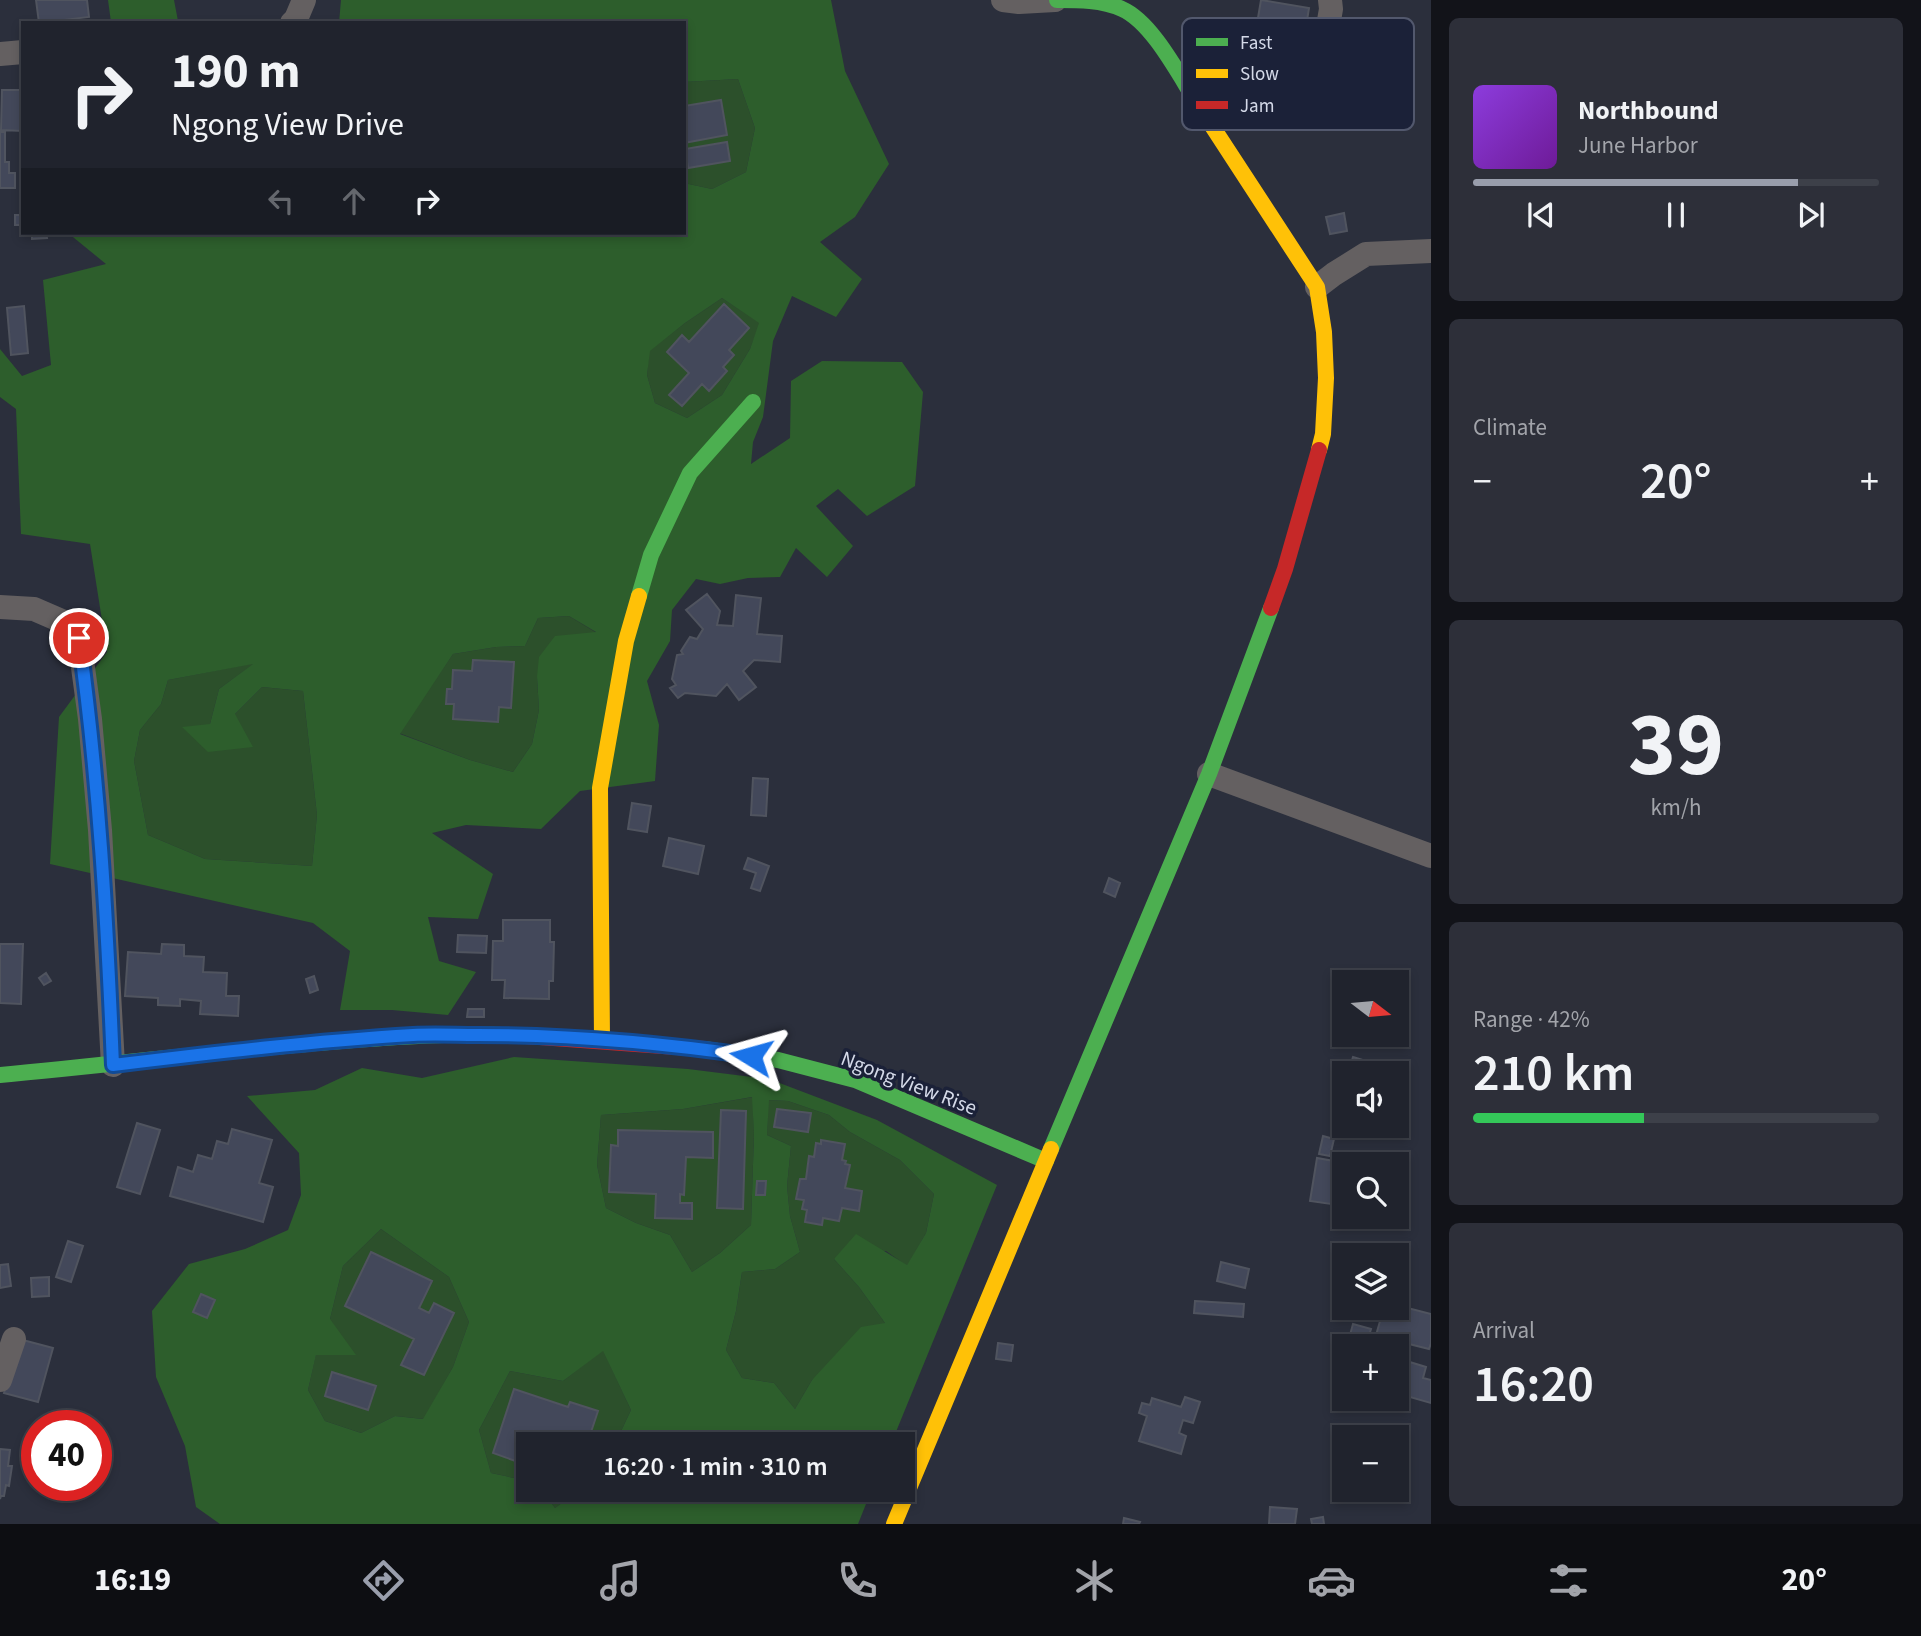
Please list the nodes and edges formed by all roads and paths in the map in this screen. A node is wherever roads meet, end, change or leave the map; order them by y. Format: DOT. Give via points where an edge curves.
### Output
graph roads {
  1 [pos="304,0"];
  2 [pos="1003,0"];
  3 [pos="1056,0"];
  4 [pos="1330,0"];
  5 [pos="1120,3"];
  6 [pos="1329,18"];
  7 [pos="294,21"];
  8 [pos="21,52"];
  9 [pos="0,54"];
  10 [pos="1182,80"];
  11 [pos="1214,130"];
  12 [pos="1431,251"];
  13 [pos="1317,287"];
  14 [pos="753,402"];
  15 [pos="0,607"];
  16 [pos="1209,774"];
  17 [pos="1431,856"];
  18 [pos="602,1040"];
  19 [pos="113,1065"];
  20 [pos="0,1075"];
  21 [pos="1046,1161"];
  22 [pos="14,1339"];
  23 [pos="0,1380"];
  24 [pos="894,1524"];
  1 -- 7 [label="street"];
  2 -- 3 [label="street"];
  3 -- 5 [label="street"];
  4 -- 6 [label="street"];
  5 -- 10 [label="street" via="1151,33"];
  8 -- 9 [label="street"];
  11 -- 13 [label="street"];
  12 -- 13 [label="street" via="1366,254"];
  13 -- 16 [label="street" via="1326,378 1323,434 1285,569"];
  14 -- 18 [label="street" via="690,473 651,555 626,640 600,788"];
  15 -- 19 [label="street" via="34,609 64,622 79,638 100,830"];
  16 -- 17 [label="street"];
  16 -- 21 [label="street"];
  18 -- 19 [label="street, Ngong View Rise" via="415,1035"];
  18 -- 21 [label="street, Ngong View Rise" via="778,1060 855,1080"];
  19 -- 20 [label="street, Ngong View Rise"];
  21 -- 24 [label="street"];
  22 -- 23 [label="street"];
}
